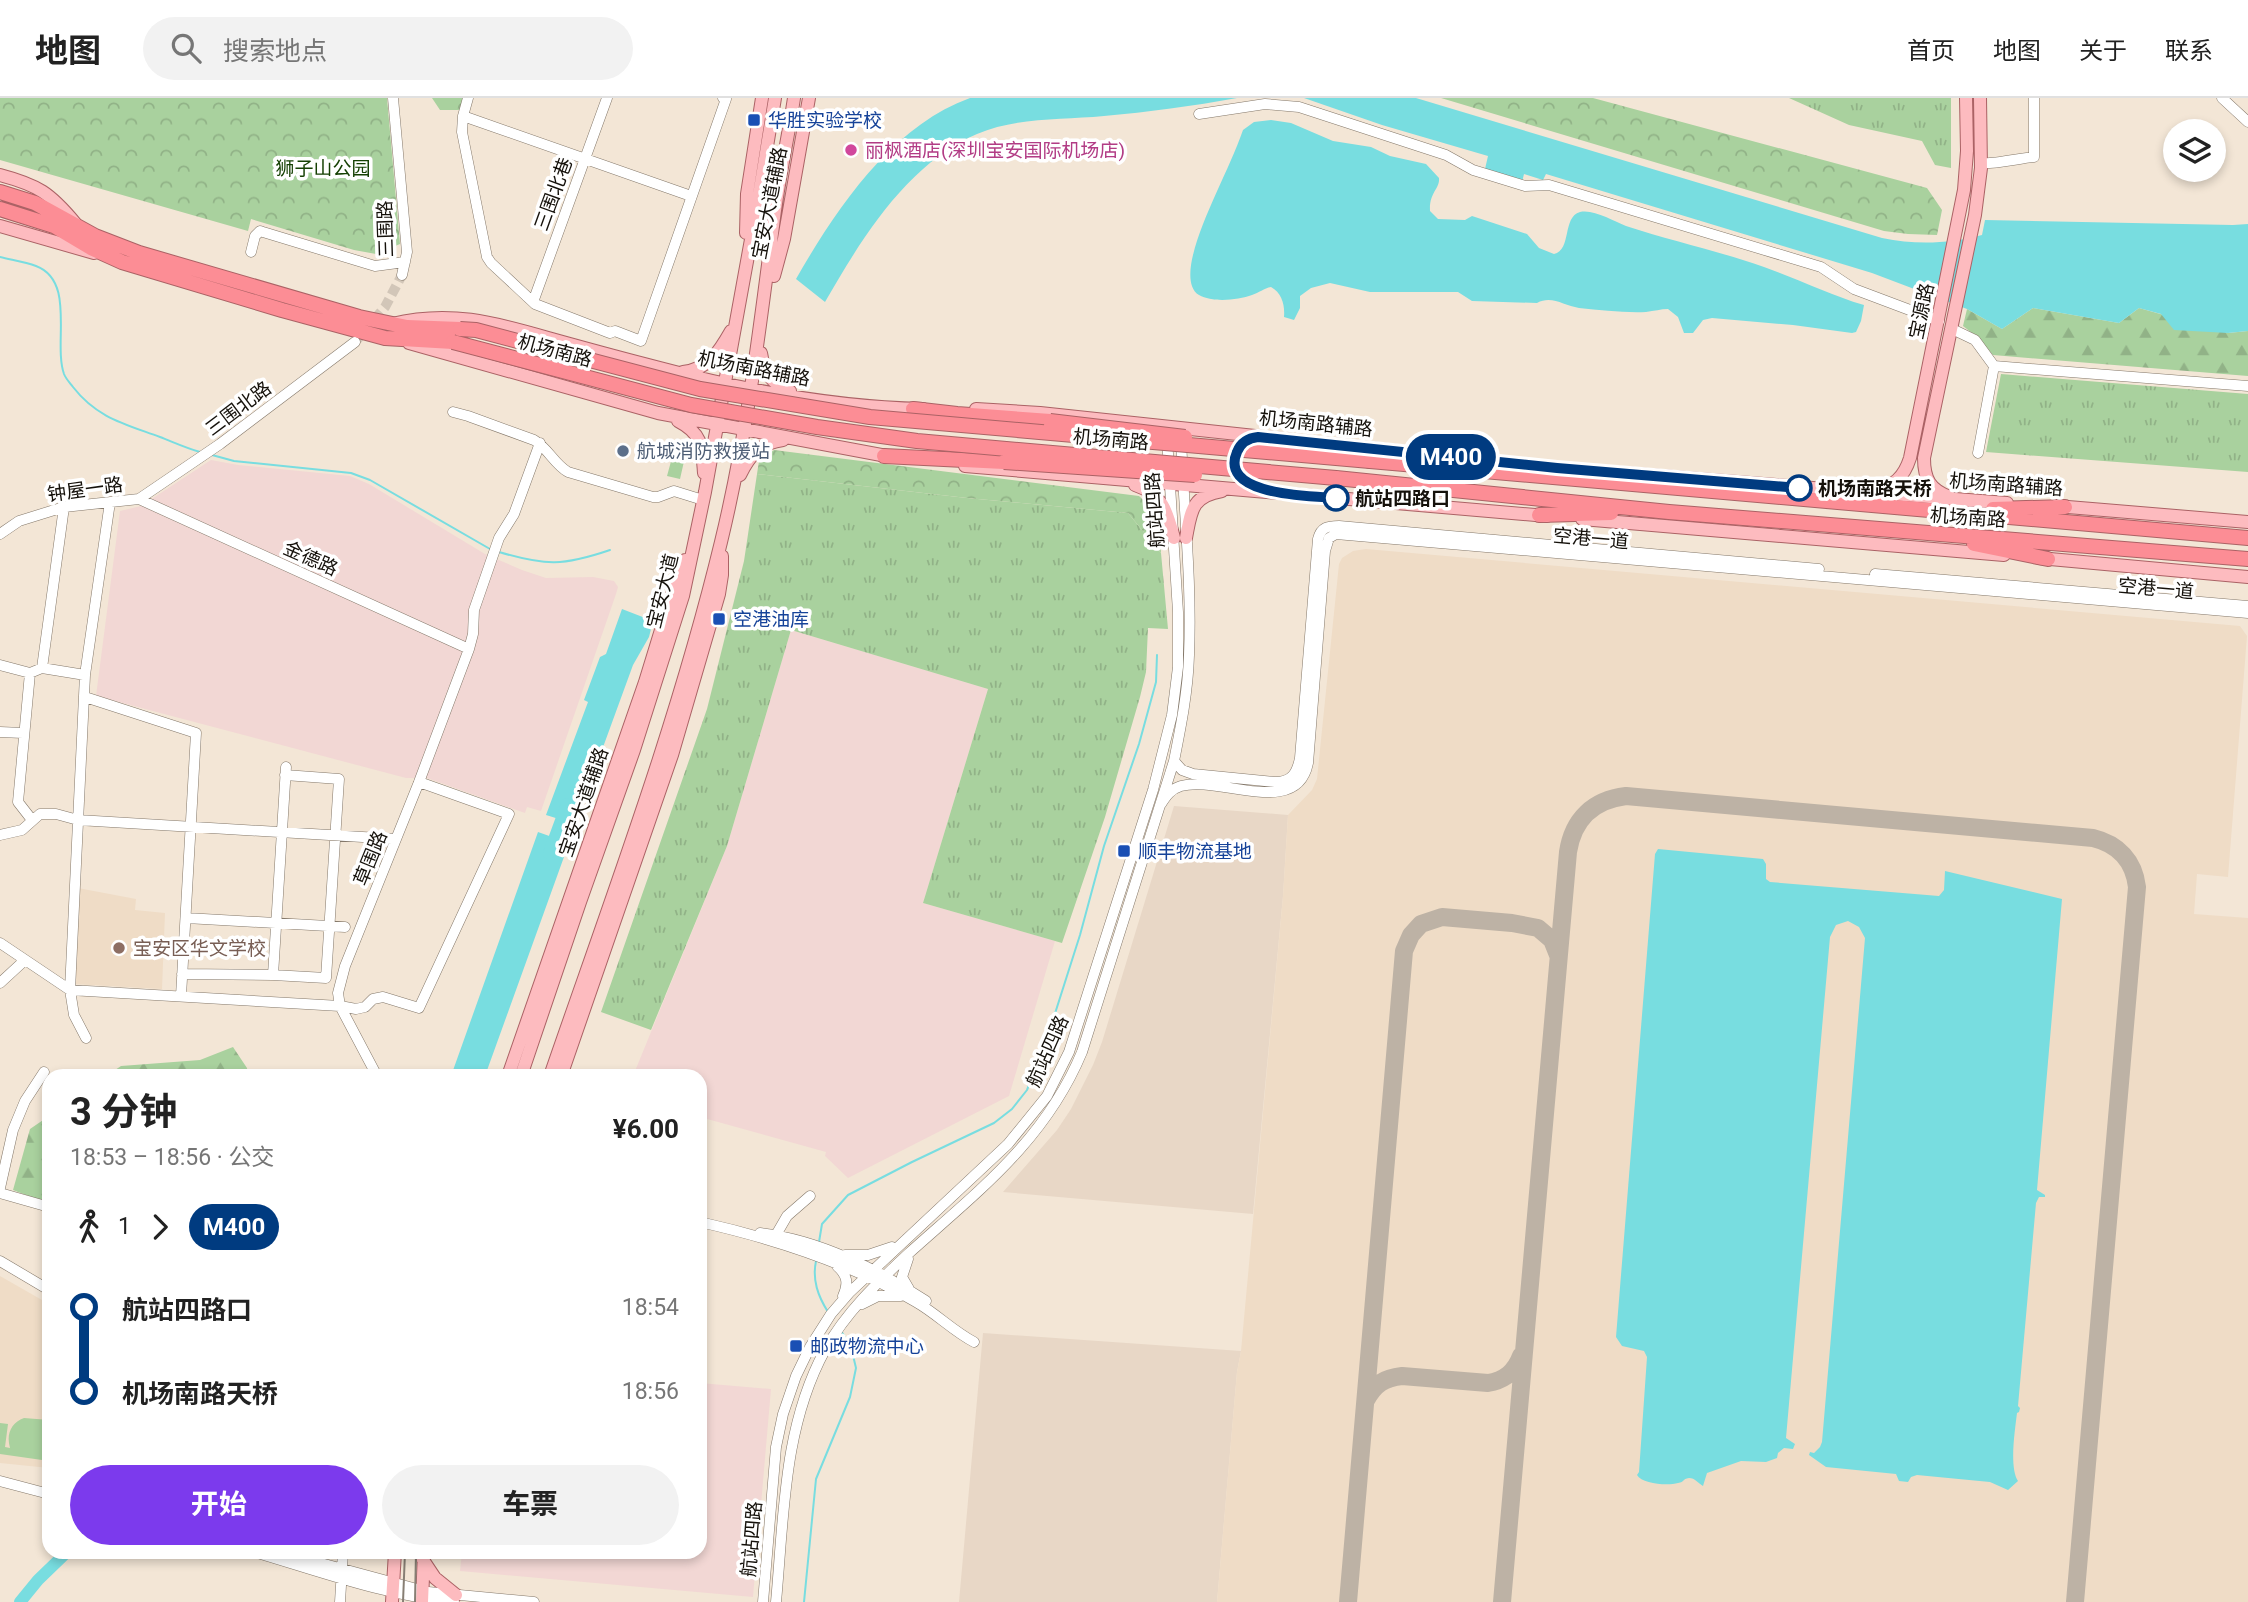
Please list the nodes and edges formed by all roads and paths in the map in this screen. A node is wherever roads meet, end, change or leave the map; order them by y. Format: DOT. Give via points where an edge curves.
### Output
graph roads {
  1 [pos="393,98"];
  2 [pos="468,98"];
  3 [pos="607,98"];
  4 [pos="723,98"];
  5 [pos="762,98"];
  6 [pos="775,98"];
  7 [pos="794,98"];
  8 [pos="809,98"];
  9 [pos="1966,98"];
  10 [pos="1980,98"];
  11 [pos="2034,98"];
  12 [pos="2222,98"];
  13 [pos="1199,114"];
  14 [pos="463,116"];
  15 [pos="2248,122"];
  16 [pos="585,158"];
  17 [pos="1980,163"];
  18 [pos="0,175"];
  19 [pos="0,192"];
  20 [pos="691,196"];
  21 [pos="0,209"];
  22 [pos="0,226"];
  23 [pos="77,226"];
  24 [pos="251,252"];
  25 [pos="108,257"];
  26 [pos="405,262"];
  27 [pos="745,265"];
  28 [pos="402,275"];
  29 [pos="533,302"];
  30 [pos="763,314"];
  31 [pos="1940,315"];
  32 [pos="390,324"];
  33 [pos="735,325"];
  34 [pos="1952,329"];
  35 [pos="456,336"];
  36 [pos="398,340"];
  37 [pos="759,341"];
  38 [pos="355,342"];
  39 [pos="1994,366"];
  40 [pos="652,367"];
  41 [pos="672,372"];
  42 [pos="725,383"];
  43 [pos="2248,386"];
  44 [pos="752,388"];
  45 [pos="813,399"];
  46 [pos="913,408"];
  47 [pos="639,409"];
  48 [pos="453,412"];
  49 [pos="658,414"];
  50 [pos="717,426"];
  51 [pos="1167,426"];
  52 [pos="1181,428"];
  53 [pos="744,431"];
  54 [pos="1258,437"];
  55 [pos="794,440"];
  56 [pos="540,443"];
  57 [pos="817,444"];
  58 [pos="1978,453"];
  59 [pos="884,456"];
  60 [pos="1910,458"];
  61 [pos="1924,458"];
  62 [pos="1338,459"];
  63 [pos="1336,478"];
  64 [pos="1114,480"];
  65 [pos="1176,485"];
  66 [pos="1246,490"];
  67 [pos="1854,493"];
  68 [pos="1285,494"];
  69 [pos="732,495"];
  70 [pos="704,496"];
  71 [pos="139,499"];
  72 [pos="1967,501"];
  73 [pos="110,502"];
  74 [pos="64,507"];
  75 [pos="2065,507"];
  76 [pos="1912,509"];
  77 [pos="1669,512"];
  78 [pos="1538,515"];
  79 [pos="2248,522"];
  80 [pos="1911,532"];
  81 [pos="0,534"];
  82 [pos="1180,538"];
  83 [pos="2248,538"];
  84 [pos="693,541"];
  85 [pos="721,542"];
  86 [pos="2048,559"];
  87 [pos="2248,559"];
  88 [pos="2248,577"];
  89 [pos="2248,606"];
  90 [pos="2248,613"];
  91 [pos="468,649"];
  92 [pos="0,665"];
  93 [pos="42,668"];
  94 [pos="30,673"];
  95 [pos="85,676"];
  96 [pos="85,697"];
  97 [pos="0,732"];
  98 [pos="23,733"];
  99 [pos="1174,761"];
  100 [pos="419,782"];
  101 [pos="1161,804"];
  102 [pos="78,820"];
  103 [pos="32,821"];
  104 [pos="191,827"];
  105 [pos="282,832"];
  106 [pos="0,835"];
  107 [pos="335,836"];
  108 [pos="396,839"];
  109 [pos="621,871"];
  110 [pos="618,910"];
  111 [pos="186,918"];
  112 [pos="276,924"];
  113 [pos="329,927"];
  114 [pos="345,928"];
  115 [pos="0,943"];
  116 [pos="25,960"];
  117 [pos="182,974"];
  118 [pos="273,975"];
  119 [pos="0,984"];
  120 [pos="70,990"];
  121 [pos="181,996"];
  122 [pos="340,1006"];
  123 [pos="86,1038"];
  124 [pos="373,1069"];
  125 [pos="515,1069"];
  126 [pos="516,1069"];
  127 [pos="552,1069"];
  128 [pos="563,1069"];
  129 [pos="42,1075"];
  130 [pos="3,1160"];
  131 [pos="0,1191"];
  132 [pos="810,1196"];
  133 [pos="42,1206"];
  134 [pos="707,1224"];
  135 [pos="736,1231"];
  136 [pos="776,1235"];
  137 [pos="902,1242"];
  138 [pos="792,1243"];
  139 [pos="917,1246"];
  140 [pos="831,1256"];
  141 [pos="0,1261"];
  142 [pos="868,1274"];
  143 [pos="880,1280"];
  144 [pos="42,1286"];
  145 [pos="909,1295"];
  146 [pos="840,1302"];
  147 [pos="850,1313"];
  148 [pos="0,1474"];
  149 [pos="0,1480"];
  150 [pos="42,1485"];
  151 [pos="42,1492"];
  152 [pos="283,1559"];
  153 [pos="300,1559"];
  154 [pos="342,1559"];
  155 [pos="395,1559"];
  156 [pos="424,1559"];
  157 [pos="426,1559"];
  158 [pos="341,1573"];
  159 [pos="393,1592"];
  160 [pos="422,1597"];
  161 [pos="455,1598"];
  162 [pos="762,1599"];
  163 [pos="778,1599"];
  164 [pos="340,1602"];
  165 [pos="534,1602"];
  1 -- 26 [label="street, 三围路"];
  2 -- 14 [label="street"];
  3 -- 16 [label="street, 三围北巷"];
  4 -- 20 [label="street"];
  5 -- 27 [label="main road, 宝安大道辅路" via="747,194"];
  6 -- 27 [label="main road, 宝安大道"];
  7 -- 30 [label="main road"];
  8 -- 30 [label="main road, 宝安大道辅路" via="784,239"];
  9 -- 31 [label="main road, 宝源路" via="1967,170"];
  10 -- 17 [label="main road, 宝源路"];
  11 -- 17 [label="street" via="2034,157"];
  12 -- 15 [label="street"];
  13 -- 31 [label="street" via="1265,104 1310,109 1446,155 1473,170 1525,186 1549,185 1821,267 1854,289"];
  14 -- 16 [label="street"];
  14 -- 29 [label="street" via="462,132 487,257"];
  16 -- 20 [label="street"];
  16 -- 29 [label="street, 三围北巷"];
  17 -- 34 [label="main road, 宝源路" via="1975,215"];
  18 -- 23 [label="main road" via="45,192"];
  19 -- 23 [label="highway, 机场南路" via="35,203"];
  20 -- 29 [label="street" via="641,341 615,331 610,334"];
  21 -- 25 [label="highway, 机场南路" via="54,226"];
  22 -- 25 [label="main road"];
  23 -- 32 [label="highway, 机场南路" via="139,253"];
  24 -- 26 [label="street" via="260,231 374,266"];
  25 -- 36 [label="highway, 机场南路" via="356,332"];
  26 -- 28 [label="street, 三围路"];
  27 -- 33 [label="main road, 宝安大道"];
  30 -- 37 [label="main road"];
  31 -- 60 [label="main road, 宝源路"];
  32 -- 35 [label="highway, 机场南路"];
  32 -- 40 [label="main road, 机场南路辅路" via="438,317 490,321"];
  33 -- 41 [label="main road" via="710,361 692,371"];
  33 -- 42 [label="main road, 宝安大道"];
  34 -- 39 [label="street" via="1975,340"];
  34 -- 61 [label="main road, 宝源路"];
  35 -- 36 [label="highway, 机场南路"];
  35 -- 62 [label="highway, 机场南路, bridge" via="476,330 700,389 870,417"];
  35 -- 63 [label="highway, 机场南路, bridge" via="691,405 817,427 917,441"];
  36 -- 47 [label="main road"];
  37 -- 44 [label="main road"];
  37 -- 45 [label="main road" via="763,367 771,379"];
  38 -- 71 [label="street, 三围北路"];
  39 -- 43 [label="street"];
  39 -- 58 [label="street"];
  40 -- 41 [label="main road, 机场南路辅路"];
  40 -- 47 [label="main road" via="667,382 667,393 657,406"];
  41 -- 42 [label="main road, 机场南路辅路"];
  42 -- 44 [label="main road, 机场南路辅路"];
  42 -- 50 [label="main road, 宝安大道"];
  44 -- 45 [label="main road, 机场南路辅路"];
  44 -- 53 [label="main road"];
  45 -- 46 [label="main road, 机场南路辅路"];
  45 -- 57 [label="main road" via="800,418 803,434"];
  46 -- 51 [label="main road, 机场南路辅路" via="1005,410"];
  46 -- 62 [label="highway, bridge"];
  47 -- 49 [label="main road"];
  48 -- 56 [label="street"];
  49 -- 50 [label="main road"];
  49 -- 70 [label="main road" via="683,424 697,436"];
  50 -- 53 [label="main road"];
  50 -- 70 [label="main road, 宝安大道"];
  51 -- 52 [label="main road, 机场南路辅路"];
  51 -- 65 [label="street, 航站四路"];
  52 -- 54 [label="main road, 机场南路辅路"];
  52 -- 65 [label="street, 航站四路"];
  53 -- 55 [label="main road"];
  53 -- 69 [label="main road"];
  54 -- 67 [label="main road, 机场南路辅路"];
  54 -- 68 [label="main road" via="1239,447 1236,470 1246,482"];
  55 -- 57 [label="main road"];
  55 -- 69 [label="main road" via="765,444 755,451"];
  56 -- 70 [label="street" via="568,472 653,497 674,491"];
  56 -- 91 [label="street, 草围路" via="514,514 499,538 474,610"];
  57 -- 59 [label="main road"];
  59 -- 63 [label="highway, bridge" via="1181,474"];
  59 -- 64 [label="main road"];
  60 -- 61 [label="main road" via="1917,469"];
  60 -- 67 [label="main road, 宝源路" via="1904,474 1891,486"];
  61 -- 72 [label="main road" via="1932,487"];
  62 -- 76 [label="highway, 机场南路, bridge"];
  63 -- 77 [label="highway, 机场南路"];
  64 -- 65 [label="main road"];
  64 -- 82 [label="main road" via="1157,497"];
  65 -- 66 [label="main road"];
  65 -- 82 [label="street, 航站四路"];
  66 -- 68 [label="main road"];
  66 -- 82 [label="main road" via="1202,497"];
  67 -- 72 [label="main road, 机场南路辅路"];
  68 -- 78 [label="main road"];
  69 -- 85 [label="main road"];
  70 -- 84 [label="main road, 宝安大道"];
  71 -- 73 [label="street, 钟屋一路"];
  71 -- 91 [label="street, 金德路"];
  72 -- 75 [label="main road, 机场南路辅路"];
  73 -- 74 [label="street, 钟屋一路"];
  73 -- 95 [label="street"];
  74 -- 81 [label="street, 钟屋一路" via="19,521"];
  74 -- 93 [label="street"];
  75 -- 76 [label="highway"];
  75 -- 79 [label="main road, 机场南路辅路"];
  76 -- 83 [label="highway, 机场南路"];
  77 -- 78 [label="highway"];
  77 -- 80 [label="highway, 机场南路"];
  78 -- 86 [label="main road"];
  80 -- 86 [label="highway"];
  80 -- 87 [label="highway, 机场南路"];
  82 -- 99 [label="street, 航站四路" via="1190,606 1189,657"];
  82 -- 137 [label="street, 航站四路" via="1178,647 1168,736 1069,1052 1047,1096 1024,1127"];
  84 -- 125 [label="main road, 宝安大道辅路"];
  84 -- 126 [label="main road, 宝安大道" via="683,596 635,750 547,998"];
  85 -- 109 [label="main road" via="685,679"];
  85 -- 110 [label="main road" via="722,575 709,632"];
  86 -- 88 [label="main road"];
  89 -- 99 [label="street, 空港一道" via="1332,526 1321,530 1318,539 1295,774 1284,782 1227,777 1187,772"];
  90 -- 101 [label="street, 空港一道" via="1336,534 1329,538 1325,551 1303,780 1276,792 1182,785"];
  91 -- 100 [label="street, 草围路"];
  92 -- 94 [label="street"];
  93 -- 94 [label="street"];
  93 -- 95 [label="street"];
  94 -- 98 [label="street"];
  95 -- 96 [label="street"];
  96 -- 102 [label="street"];
  96 -- 104 [label="street" via="196,733"];
  97 -- 98 [label="street"];
  98 -- 103 [label="street" via="18,802"];
  99 -- 101 [label="street, 航站四路"];
  100 -- 108 [label="street, 草围路"];
  100 -- 122 [label="street" via="509,814 419,1008 383,997 356,1009"];
  101 -- 139 [label="street, 航站四路" via="1083,1052 1063,1093 1027,1143"];
  102 -- 103 [label="street" via="40,814"];
  102 -- 104 [label="street"];
  102 -- 120 [label="street"];
  103 -- 106 [label="street" via="22,830"];
  104 -- 105 [label="street"];
  104 -- 111 [label="street"];
  105 -- 107 [label="street"];
  105 -- 107 [label="street" via="286,771 339,779"];
  105 -- 112 [label="street"];
  107 -- 108 [label="street"];
  107 -- 113 [label="street"];
  108 -- 122 [label="street, 草围路" via="345,966 338,993"];
  109 -- 110 [label="main road"];
  109 -- 127 [label="main road"];
  110 -- 128 [label="main road"];
  111 -- 112 [label="street"];
  111 -- 117 [label="street"];
  112 -- 113 [label="street"];
  112 -- 118 [label="street"];
  113 -- 114 [label="street"];
  113 -- 118 [label="street" via="326,978"];
  115 -- 116 [label="street"];
  116 -- 119 [label="street"];
  116 -- 120 [label="street"];
  117 -- 118 [label="street"];
  117 -- 121 [label="street"];
  120 -- 121 [label="street"];
  120 -- 123 [label="street" via="74,1015"];
  121 -- 122 [label="street"];
  122 -- 124 [label="street"];
  129 -- 130 [label="street" via="25,1101"];
  130 -- 131 [label="street"];
  131 -- 133 [label="street"];
  132 -- 136 [label="street" via="787,1216"];
  134 -- 135 [label="street"];
  135 -- 136 [label="street"];
  135 -- 138 [label="street"];
  136 -- 138 [label="street"];
  137 -- 140 [label="street" via="868,1255"];
  137 -- 142 [label="street, 航站四路"];
  138 -- 140 [label="street"];
  139 -- 143 [label="street, 航站四路"];
  139 -- 145 [label="street" via="902,1271"];
  140 -- 142 [label="street"];
  140 -- 146 [label="street" via="846,1276"];
  141 -- 144 [label="street"];
  142 -- 143 [label="street"];
  142 -- 146 [label="street, 航站四路"];
  143 -- 145 [label="street"];
  143 -- 147 [label="street, 航站四路"];
  145 -- 145 [label="street" via="958,1333 974,1342 950,1318"];
  145 -- 147 [label="street" via="878,1296"];
  146 -- 162 [label="street, 航站四路" via="796,1376 780,1424"];
  147 -- 163 [label="street, 航站四路" via="808,1385 794,1429"];
  148 -- 150 [label="street"];
  149 -- 151 [label="street"];
  152 -- 158 [label="street"];
  153 -- 158 [label="street"];
  154 -- 158 [label="street"];
  155 -- 159 [label="main road"];
  156 -- 160 [label="main road"];
  157 -- 161 [label="main road" via="435,1578"];
  158 -- 159 [label="street"];
  158 -- 164 [label="street"];
  159 -- 160 [label="street"];
  160 -- 161 [label="street"];
  161 -- 165 [label="street"];
}
